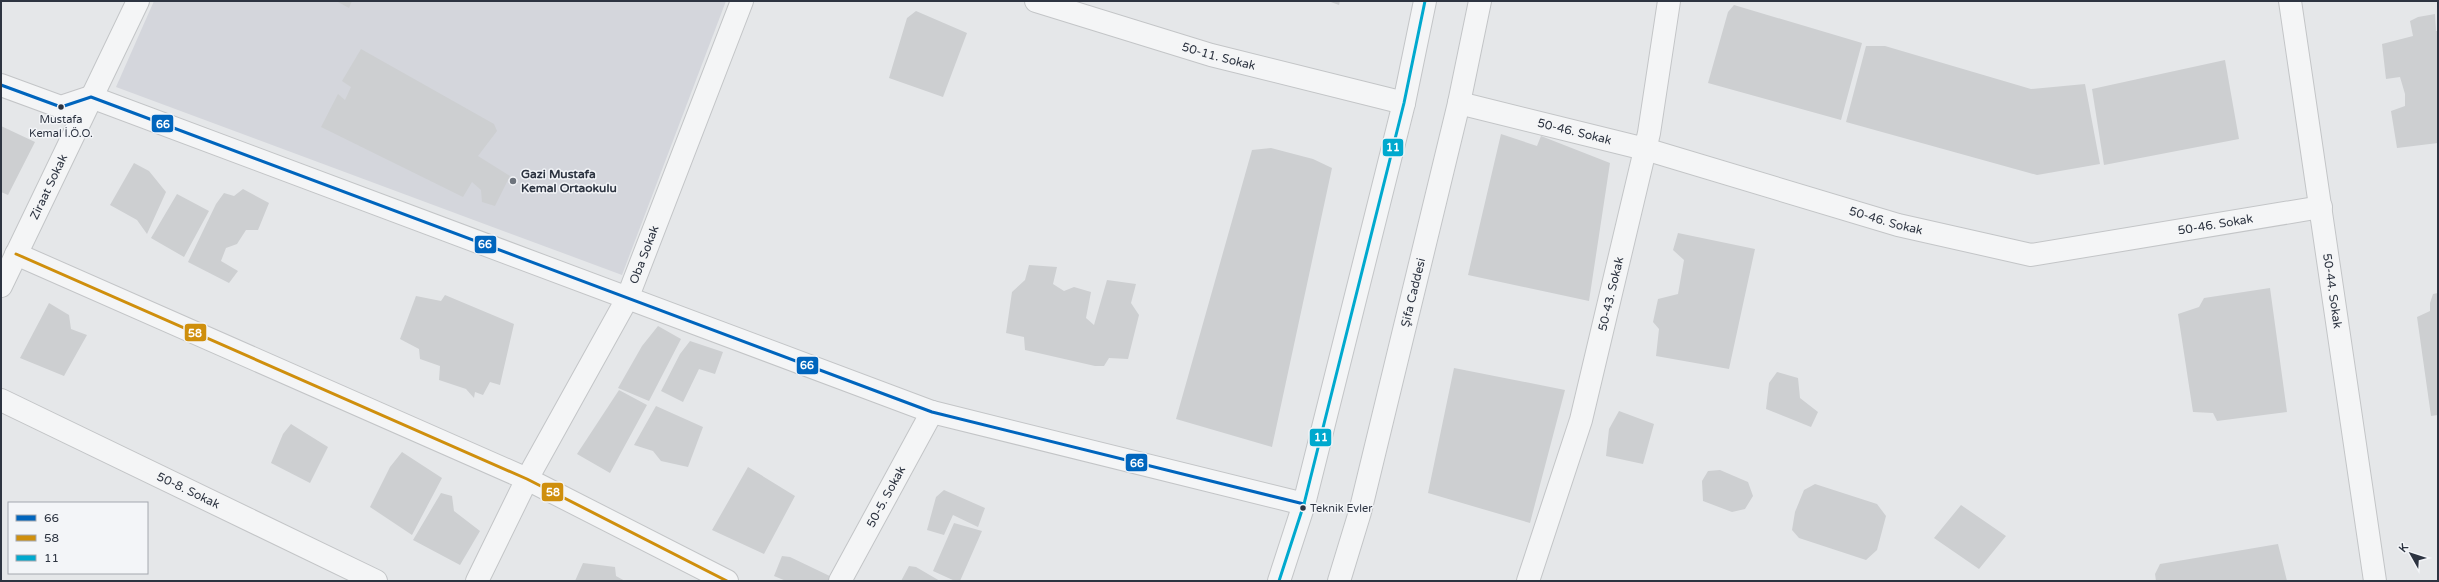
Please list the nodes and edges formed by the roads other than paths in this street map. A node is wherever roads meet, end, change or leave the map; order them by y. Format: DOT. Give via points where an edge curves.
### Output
graph roads {
  1 [pos="138,1"];
  2 [pos="742,1"];
  3 [pos="1036,1"];
  4 [pos="1425,1"];
  5 [pos="1480,1"];
  6 [pos="1669,1"];
  7 [pos="2290,1"];
  8 [pos="1,85"];
  9 [pos="91,97"];
  10 [pos="1459,103"];
  11 [pos="1404,104"];
  12 [pos="1645,150"];
  13 [pos="2321,207"];
  14 [pos="16,254"];
  15 [pos="1,286"];
  16 [pos="627,299"];
  17 [pos="1,400"];
  18 [pos="932,412"];
  19 [pos="527,479"];
  20 [pos="1304,504"];
  21 [pos="376,581"];
  22 [pos="477,581"];
  23 [pos="727,581"];
  24 [pos="840,581"];
  25 [pos="1279,581"];
  26 [pos="1339,581"];
  27 [pos="1528,581"];
  28 [pos="2375,581"];
  1 -- 9 [label="street, Ziraat Sokak"];
  2 -- 16 [label="street, Oba Sokak"];
  3 -- 11 [label="street, 50-11. Sokak" via="1211,55"];
  4 -- 11 [label="street"];
  5 -- 10 [label="street, Şifa Caddesi"];
  6 -- 12 [label="street, 50-43. Sokak"];
  7 -- 13 [label="street, 50-44. Sokak"];
  8 -- 9 [label="street" via="61,107"];
  9 -- 14 [label="street, Ziraat Sokak"];
  9 -- 16 [label="street"];
  10 -- 12 [label="street, 50-46. Sokak"];
  10 -- 26 [label="street, Şifa Caddesi" via="1360,512"];
  11 -- 20 [label="street"];
  12 -- 13 [label="street, 50-46. Sokak" via="1898,225 2031,255"];
  12 -- 27 [label="street, 50-43. Sokak" via="1581,420"];
  13 -- 28 [label="street, 50-44. Sokak"];
  14 -- 15 [label="street, Ziraat Sokak"];
  14 -- 19 [label="street"];
  16 -- 18 [label="street"];
  16 -- 19 [label="street, Oba Sokak"];
  17 -- 21 [label="street, 50-8. Sokak"];
  18 -- 20 [label="street"];
  18 -- 24 [label="street, 50-5. Sokak"];
  19 -- 22 [label="street, Oba Sokak"];
  19 -- 23 [label="street"];
  20 -- 25 [label="street"];
}
